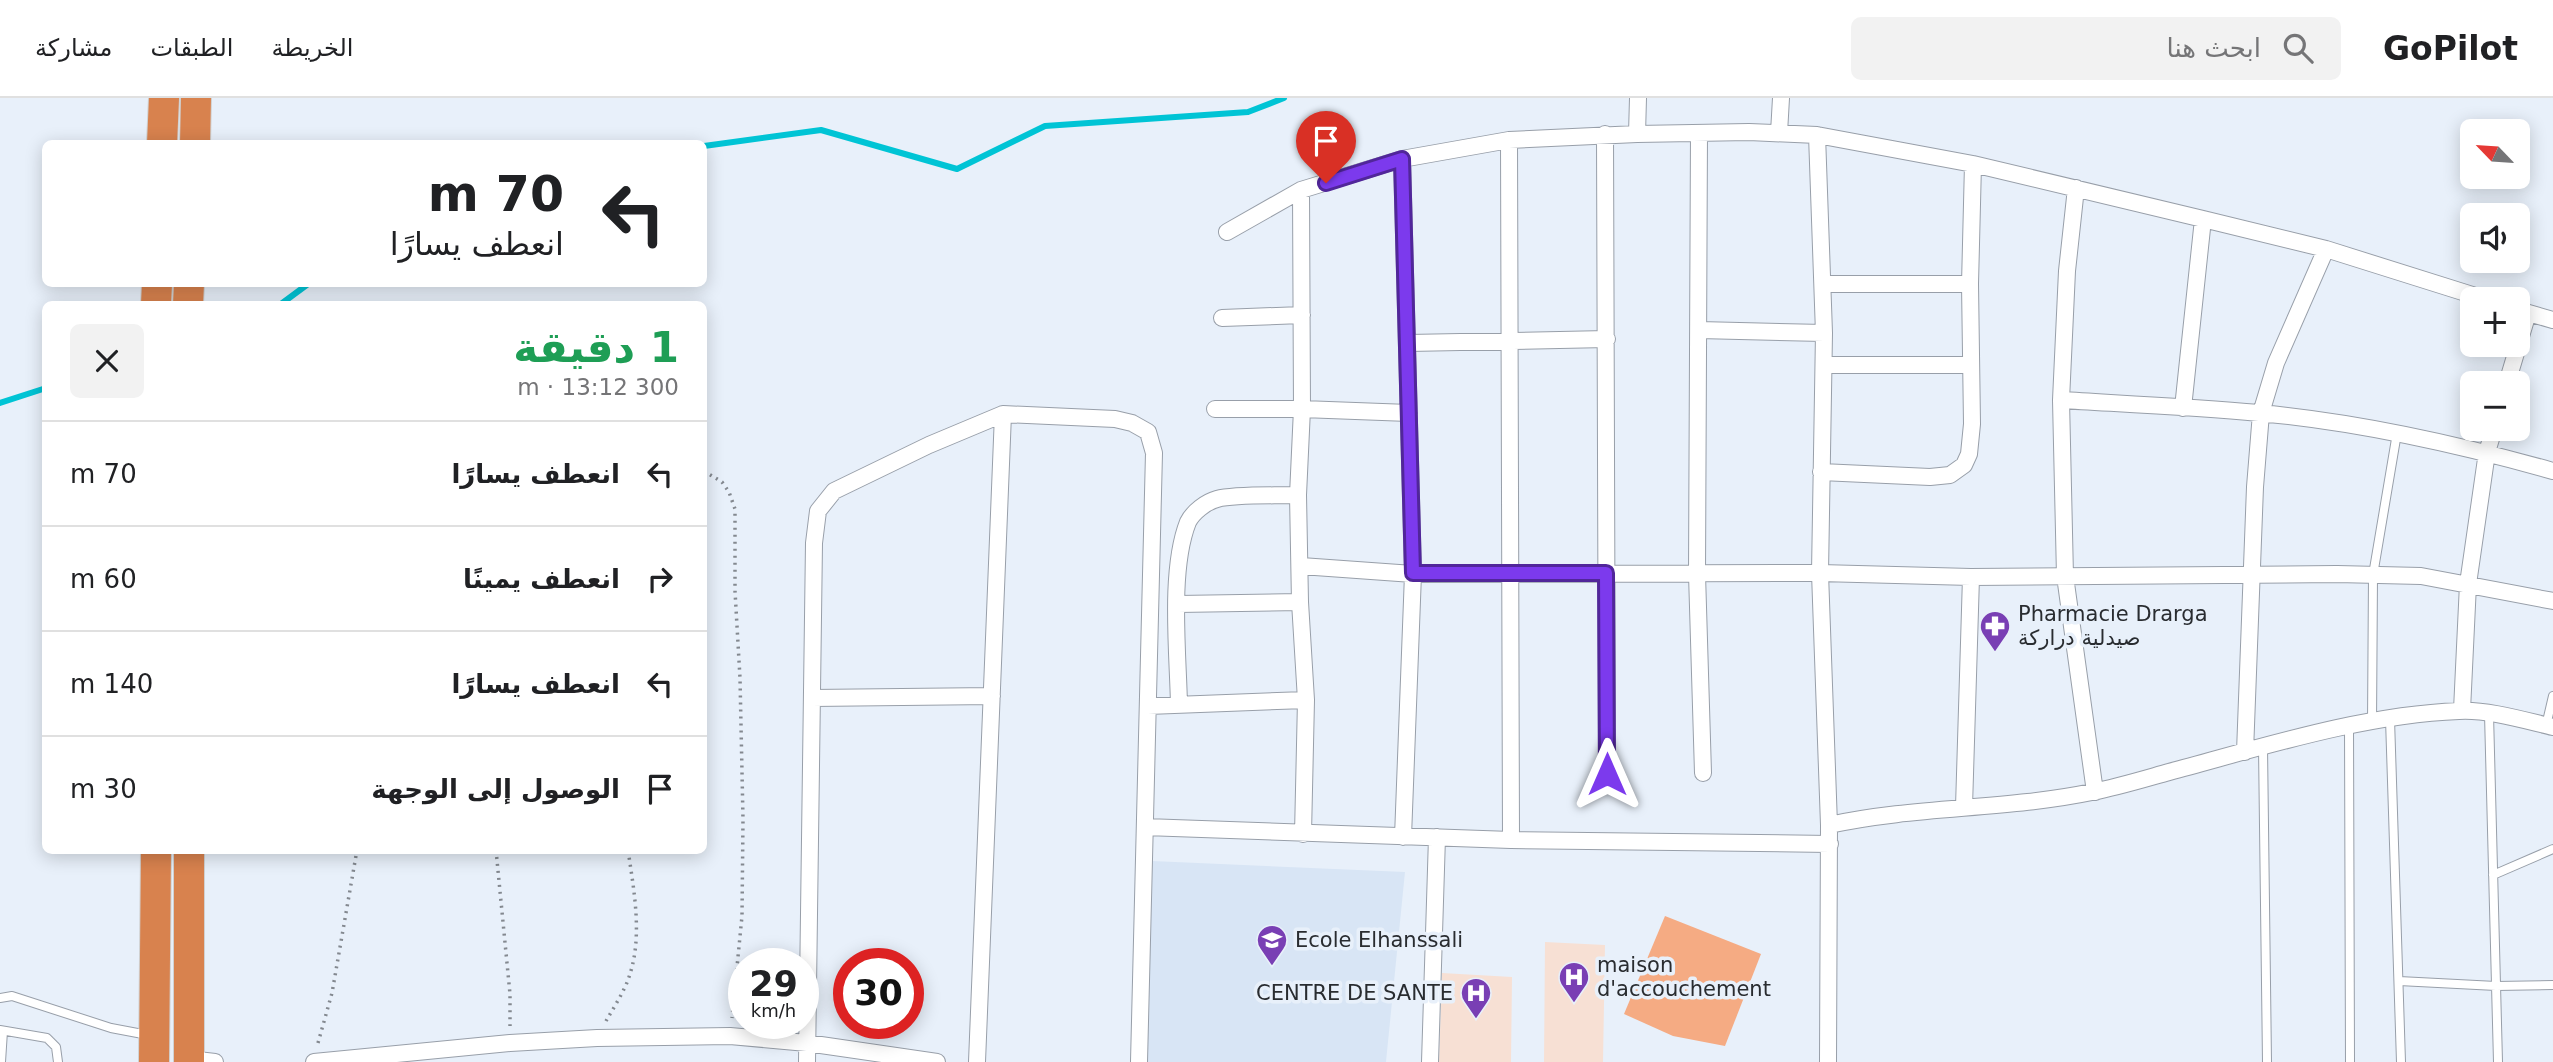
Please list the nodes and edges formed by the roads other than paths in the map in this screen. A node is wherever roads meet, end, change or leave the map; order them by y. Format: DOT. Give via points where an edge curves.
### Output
graph roads {
  1 [pos="164,98"];
  2 [pos="197,98"];
  3 [pos="1638,98"];
  4 [pos="1781,98"];
  5 [pos="1699,133"];
  6 [pos="1779,133"];
  7 [pos="1605,134"];
  8 [pos="1637,134"];
  9 [pos="1817,135"];
  10 [pos="162,140"];
  11 [pos="195,140"];
  12 [pos="1509,140"];
  13 [pos="1402,159"];
  14 [pos="1973,164"];
  15 [pos="2076,188"];
  16 [pos="1301,190"];
  17 [pos="2203,219"];
  18 [pos="1227,232"];
  19 [pos="2326,249"];
  20 [pos="1823,284"];
  21 [pos="1970,284"];
  22 [pos="2460,291"];
  23 [pos="2530,313"];
  24 [pos="1301,315"];
  25 [pos="1222,318"];
  26 [pos="2553,320"];
  27 [pos="1699,330"];
  28 [pos="1824,333"];
  29 [pos="1607,339"];
  30 [pos="1510,342"];
  31 [pos="1408,343"];
  32 [pos="1824,365"];
  33 [pos="1970,365"];
  34 [pos="2062,400"];
  35 [pos="2183,408"];
  36 [pos="1215,409"];
  37 [pos="1302,409"];
  38 [pos="1409,413"];
  39 [pos="2261,413"];
  40 [pos="1003,414"];
  41 [pos="2396,433"];
  42 [pos="2490,441"];
  43 [pos="2487,452"];
  44 [pos="2553,471"];
  45 [pos="1821,472"];
  46 [pos="1298,495"];
  47 [pos="1301,566"];
  48 [pos="1510,572"];
  49 [pos="1413,573"];
  50 [pos="1606,573"];
  51 [pos="1820,573"];
  52 [pos="1697,574"];
  53 [pos="2373,575"];
  54 [pos="2065,576"];
  55 [pos="2252,576"];
  56 [pos="1971,577"];
  57 [pos="2468,584"];
  58 [pos="2553,601"];
  59 [pos="1300,602"];
  60 [pos="1178,604"];
  61 [pos="992,696"];
  62 [pos="2553,696"];
  63 [pos="812,698"];
  64 [pos="1306,699"];
  65 [pos="1179,705"];
  66 [pos="1148,706"];
  67 [pos="2462,710"];
  68 [pos="2489,715"];
  69 [pos="2390,719"];
  70 [pos="2372,723"];
  71 [pos="2349,726"];
  72 [pos="2549,727"];
  73 [pos="2263,747"];
  74 [pos="2245,752"];
  75 [pos="1703,773"];
  76 [pos="1607,774"];
  77 [pos="2095,792"];
  78 [pos="1964,807"];
  79 [pos="1829,825"];
  80 [pos="1145,827"];
  81 [pos="1303,834"];
  82 [pos="1403,837"];
  83 [pos="1437,838"];
  84 [pos="1511,840"];
  85 [pos="1830,844"];
  86 [pos="2553,849"];
  87 [pos="156,854"];
  88 [pos="189,854"];
  89 [pos="2493,875"];
  90 [pos="2399,981"];
  91 [pos="2553,985"];
  92 [pos="2496,986"];
  93 [pos="0,998"];
  94 [pos="1,1030"];
  95 [pos="807,1043"];
  96 [pos="154,1049"];
  97 [pos="315,1056"];
  98 [pos="197,1061"];
  99 [pos="1,1062"];
  100 [pos="58,1062"];
  101 [pos="807,1062"];
  102 [pos="937,1062"];
  103 [pos="977,1062"];
  104 [pos="1139,1062"];
  105 [pos="1430,1062"];
  106 [pos="1828,1062"];
  107 [pos="2267,1062"];
  108 [pos="2350,1062"];
  109 [pos="2401,1062"];
  110 [pos="2498,1062"];
  1 -- 10 [label="highway"];
  2 -- 11 [label="highway"];
  3 -- 8 [label="street"];
  4 -- 6 [label="street"];
  5 -- 6 [label="street"];
  5 -- 8 [label="street"];
  5 -- 27 [label="street"];
  6 -- 9 [label="street"];
  7 -- 8 [label="street"];
  7 -- 12 [label="street"];
  7 -- 29 [label="street"];
  9 -- 14 [label="street"];
  9 -- 20 [label="street"];
  12 -- 13 [label="street"];
  12 -- 30 [label="street"];
  13 -- 16 [label="street"];
  13 -- 31 [label="street"];
  14 -- 15 [label="street"];
  14 -- 21 [label="street"];
  15 -- 17 [label="street"];
  15 -- 34 [label="street" via="2067,271"];
  16 -- 18 [label="street"];
  16 -- 24 [label="street"];
  17 -- 19 [label="street"];
  17 -- 35 [label="street"];
  19 -- 22 [label="street"];
  19 -- 39 [label="street" via="2276,363"];
  20 -- 21 [label="street"];
  20 -- 28 [label="street"];
  21 -- 33 [label="street"];
  23 -- 26 [label="street"];
  24 -- 25 [label="street"];
  24 -- 37 [label="street"];
  27 -- 28 [label="street"];
  27 -- 52 [label="street"];
  28 -- 32 [label="street"];
  29 -- 30 [label="street"];
  29 -- 50 [label="street"];
  30 -- 31 [label="street"];
  30 -- 48 [label="street"];
  31 -- 38 [label="street"];
  32 -- 33 [label="street"];
  32 -- 45 [label="street"];
  33 -- 45 [label="street" via="1969,454 1958,470 1930,477"];
  34 -- 35 [label="street"];
  34 -- 54 [label="street"];
  35 -- 39 [label="street"];
  36 -- 37 [label="street"];
  37 -- 38 [label="street"];
  37 -- 46 [label="street"];
  38 -- 49 [label="street"];
  39 -- 41 [label="street"];
  39 -- 55 [label="street"];
  40 -- 61 [label="street"];
  40 -- 63 [label="street" via="853,481 825,500 818,511 814,543"];
  40 -- 66 [label="street" via="1115,419 1148,432 1154,453"];
  41 -- 43 [label="street"];
  41 -- 53 [label="lane"];
  42 -- 43 [label="street"];
  43 -- 44 [label="street"];
  43 -- 57 [label="street"];
  45 -- 51 [label="street"];
  46 -- 47 [label="street"];
  46 -- 60 [label="street" via="1216,499 1200,507 1189,520 1180,553"];
  47 -- 49 [label="street"];
  47 -- 59 [label="street"];
  48 -- 49 [label="street"];
  48 -- 50 [label="street"];
  48 -- 84 [label="street"];
  49 -- 82 [label="street"];
  50 -- 52 [label="street"];
  50 -- 76 [label="street"];
  51 -- 52 [label="street"];
  51 -- 56 [label="street"];
  51 -- 79 [label="street"];
  52 -- 75 [label="street"];
  53 -- 55 [label="street"];
  53 -- 57 [label="street" via="2421,576"];
  53 -- 70 [label="lane"];
  54 -- 55 [label="street"];
  54 -- 56 [label="street"];
  54 -- 77 [label="street"];
  55 -- 74 [label="street"];
  56 -- 78 [label="street"];
  57 -- 58 [label="street"];
  57 -- 67 [label="street"];
  59 -- 60 [label="street"];
  59 -- 64 [label="street"];
  60 -- 65 [label="street"];
  61 -- 63 [label="street"];
  61 -- 103 [label="street"];
  62 -- 72 [label="lane"];
  63 -- 95 [label="street"];
  64 -- 65 [label="street"];
  64 -- 81 [label="street"];
  65 -- 66 [label="street"];
  66 -- 80 [label="street"];
  67 -- 68 [label="street"];
  67 -- 69 [label="street"];
  68 -- 72 [label="street"];
  68 -- 89 [label="lane"];
  69 -- 70 [label="street"];
  69 -- 90 [label="lane"];
  70 -- 71 [label="street"];
  71 -- 73 [label="street"];
  71 -- 108 [label="lane"];
  73 -- 74 [label="street"];
  73 -- 107 [label="lane"];
  74 -- 77 [label="street"];
  77 -- 78 [label="street"];
  78 -- 79 [label="street"];
  79 -- 85 [label="street"];
  80 -- 81 [label="street"];
  80 -- 104 [label="street"];
  81 -- 82 [label="street"];
  82 -- 83 [label="street"];
  83 -- 84 [label="street"];
  83 -- 105 [label="street"];
  84 -- 85 [label="street"];
  85 -- 106 [label="street"];
  86 -- 89 [label="lane"];
  87 -- 96 [label="highway"];
  88 -- 98 [label="highway"];
  89 -- 92 [label="lane"];
  90 -- 92 [label="lane"];
  90 -- 109 [label="lane"];
  91 -- 92 [label="lane"];
  92 -- 110 [label="lane"];
  93 -- 96 [label="lane" via="12,996 111,1028"];
  94 -- 99 [label="lane"];
  94 -- 100 [label="lane" via="47,1038 56,1047"];
  95 -- 97 [label="street" via="730,1036 597,1038"];
  95 -- 101 [label="street"];
  95 -- 102 [label="street"];
}
